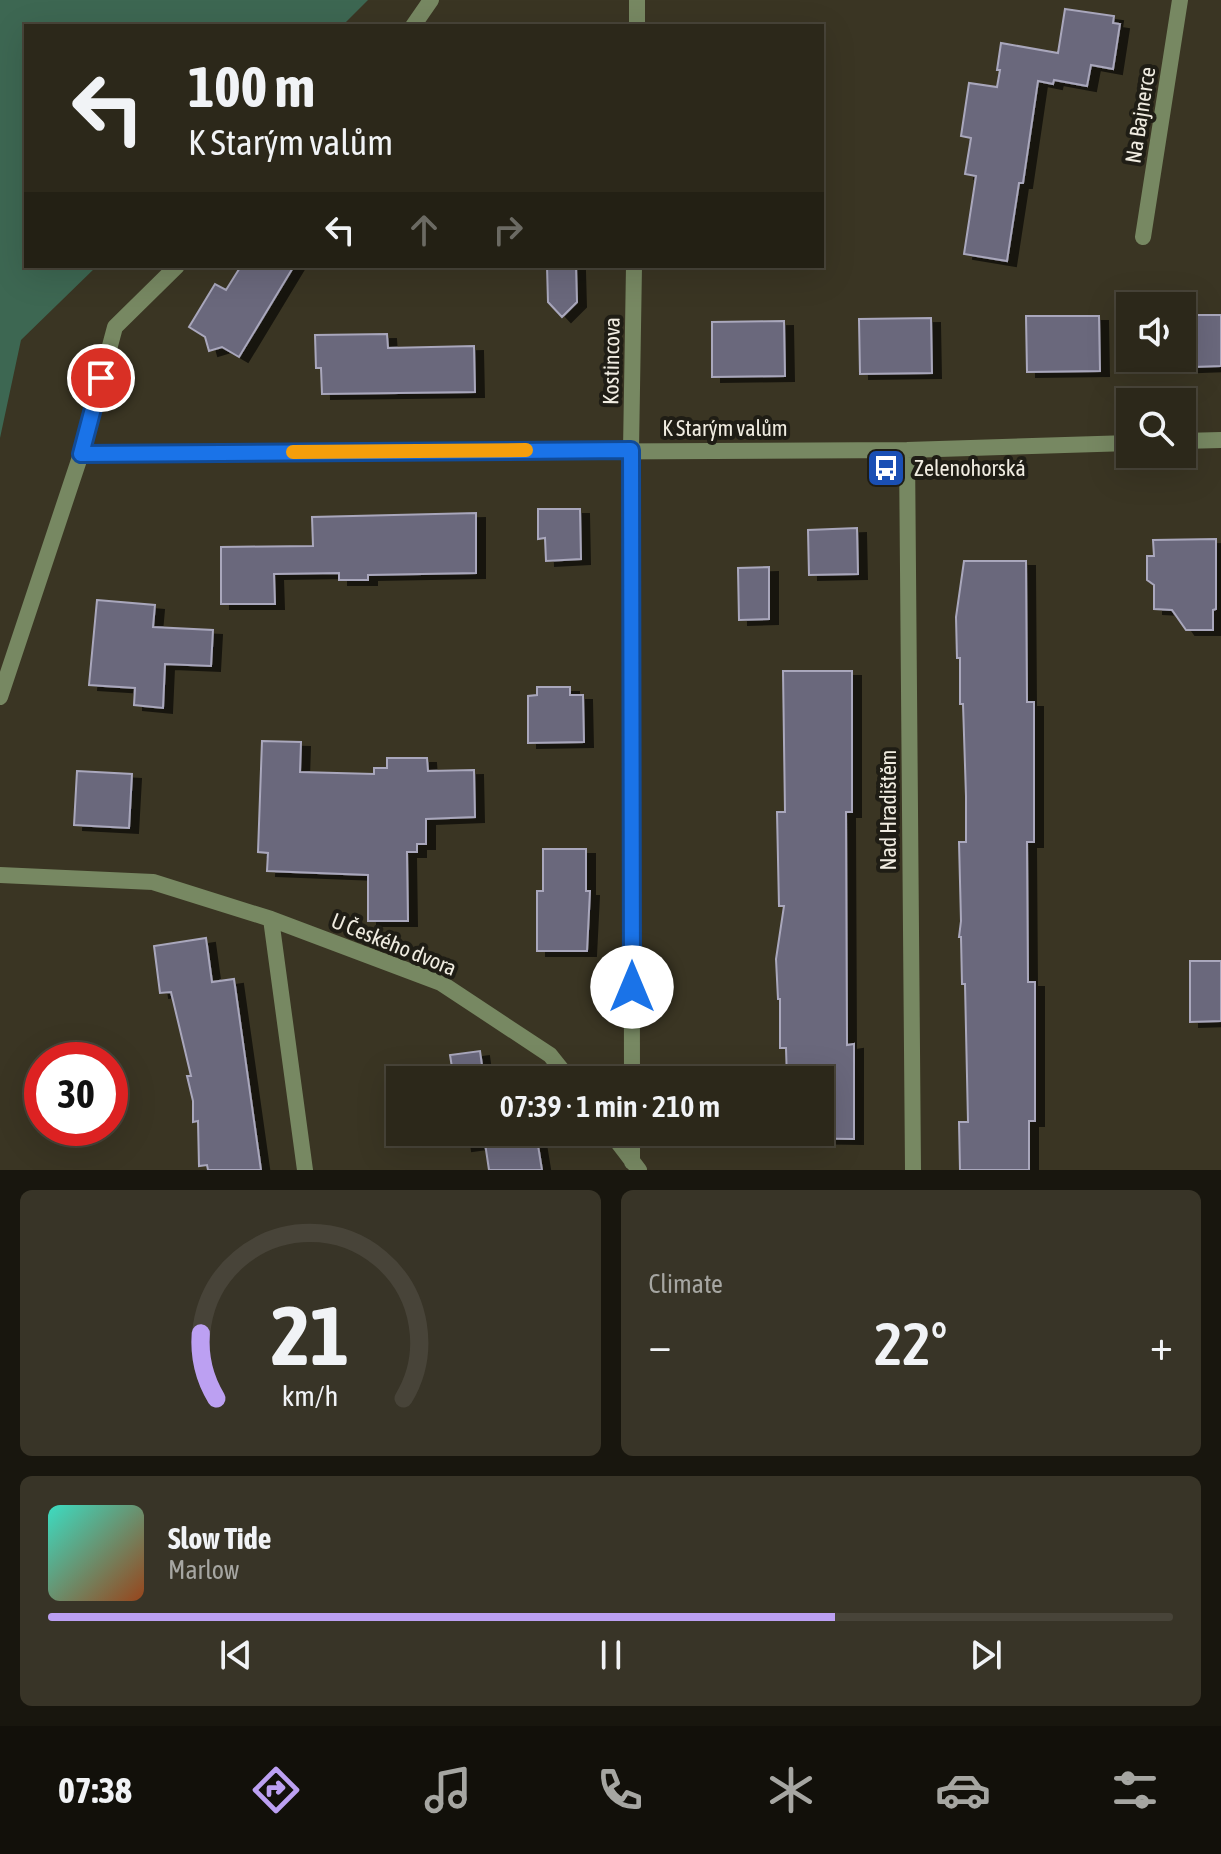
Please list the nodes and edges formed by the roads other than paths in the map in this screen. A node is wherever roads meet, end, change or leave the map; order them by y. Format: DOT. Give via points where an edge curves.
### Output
graph roads {
  1 [pos="431,0"];
  2 [pos="637,0"];
  3 [pos="1180,0"];
  4 [pos="414,24"];
  5 [pos="637,24"];
  6 [pos="1143,237"];
  7 [pos="175,268"];
  8 [pos="634,268"];
  9 [pos="1221,440"];
  10 [pos="1196,441"];
  11 [pos="1116,443"];
  12 [pos="631,450"];
  13 [pos="907,450"];
  14 [pos="81,454"];
  15 [pos="0,697"];
  16 [pos="0,875"];
  17 [pos="271,919"];
  18 [pos="559,1066"];
  19 [pos="632,1066"];
  20 [pos="620,1146"];
  21 [pos="633,1146"];
  22 [pos="635,1167"];
  23 [pos="305,1170"];
  24 [pos="913,1170"];
  1 -- 4 [label="street"];
  2 -- 5 [label="street"];
  3 -- 6 [label="street, Na Bajnerce"];
  7 -- 14 [label="street" via="115,327"];
  8 -- 12 [label="street, Kostincova"];
  9 -- 10 [label="street"];
  11 -- 13 [label="street, K Starým valům"];
  12 -- 13 [label="street, K Starým valům"];
  12 -- 14 [label="street, K Starým valům"];
  12 -- 19 [label="street, Kostincova"];
  13 -- 24 [label="street, Nad Hradištěm"];
  14 -- 15 [label="street"];
  16 -- 17 [label="street, U Českého dvora" via="153,882"];
  17 -- 18 [label="street, U Českého dvora" via="441,983"];
  17 -- 23 [label="street"];
  20 -- 22 [label="street"];
  21 -- 22 [label="street"];
}
